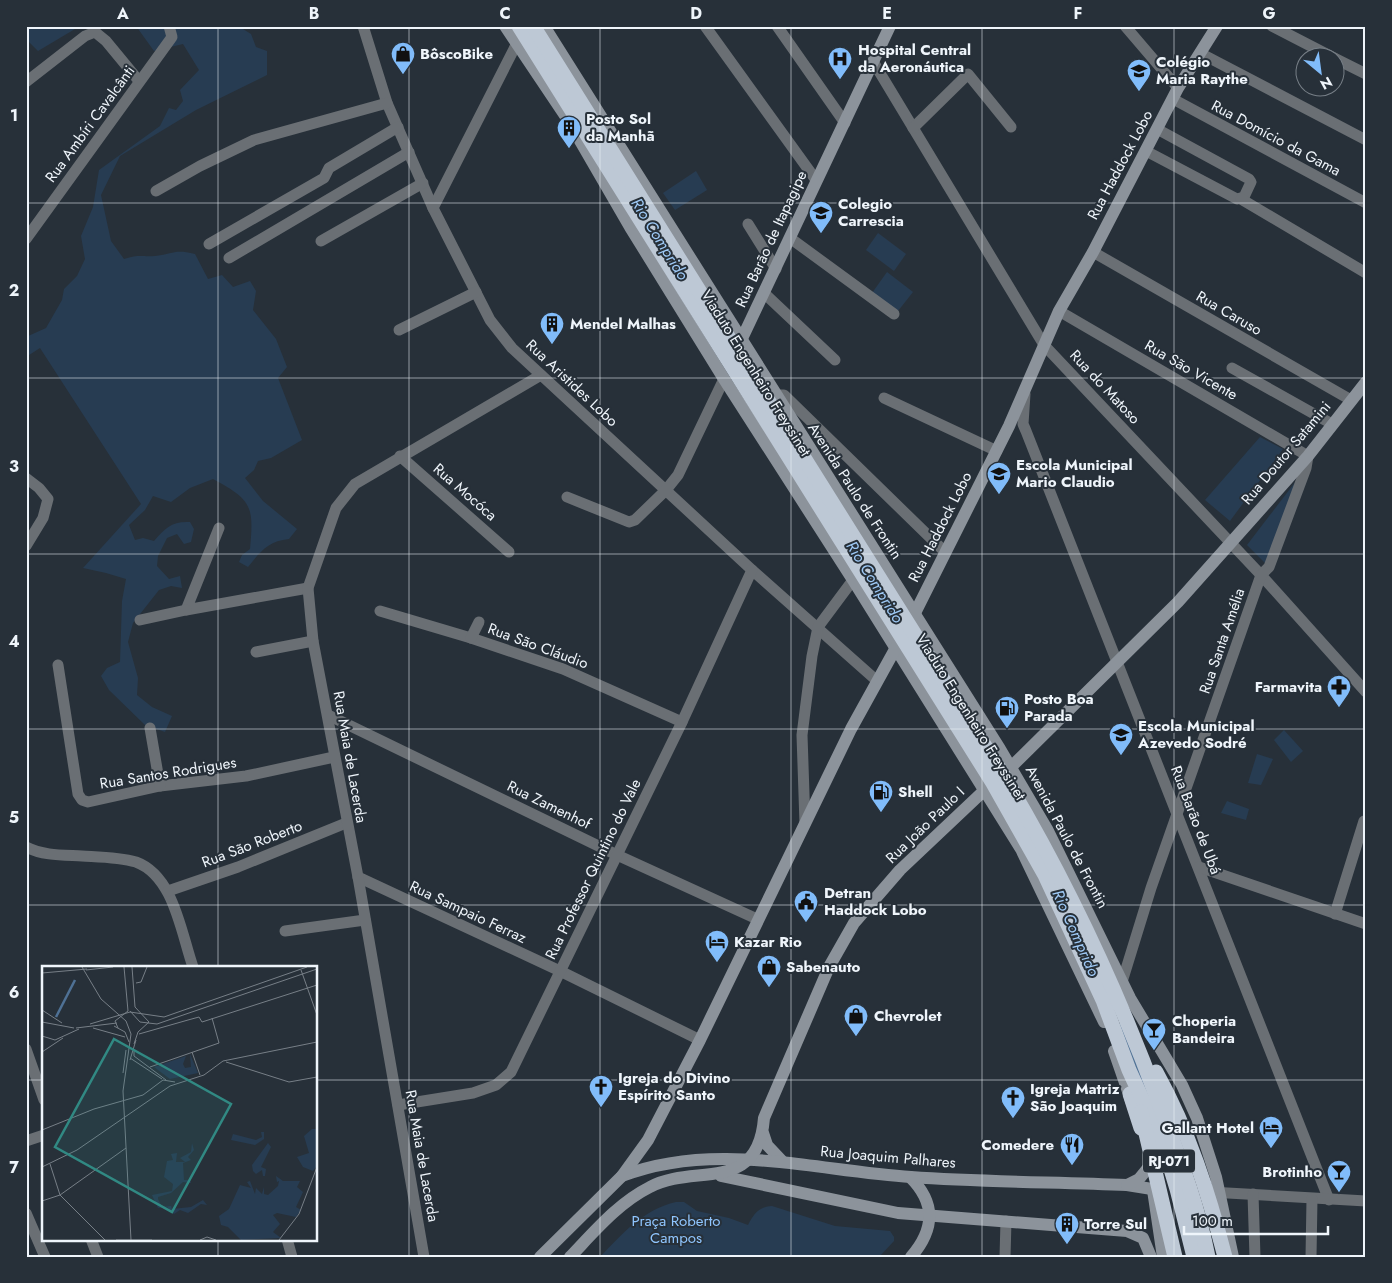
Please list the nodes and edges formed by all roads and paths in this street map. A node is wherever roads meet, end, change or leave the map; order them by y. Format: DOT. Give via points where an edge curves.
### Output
graph roads {
  1 [pos="169,26"];
  2 [pos="363,26"];
  3 [pos="505,26"];
  4 [pos="519,26"];
  5 [pos="533,26"];
  6 [pos="544,26"];
  7 [pos="705,26"];
  8 [pos="777,26"];
  9 [pos="890,26"];
  10 [pos="1124,26"];
  11 [pos="1217,26"];
  12 [pos="1272,26"];
  13 [pos="516,45"];
  14 [pos="1315,48"];
  15 [pos="1200,53"];
  16 [pos="874,62"];
  17 [pos="1344,63"];
  18 [pos="1366,74"];
  19 [pos="139,81"];
  20 [pos="26,82"];
  21 [pos="1175,93"];
  22 [pos="387,103"];
  23 [pos="593,104"];
  24 [pos="568,120"];
  25 [pos="845,122"];
  26 [pos="398,127"];
  27 [pos="1011,127"];
  28 [pos="913,128"];
  29 [pos="1157,129"];
  30 [pos="1366,140"];
  31 [pos="1146,151"];
  32 [pos="409,152"];
  33 [pos="816,180"];
  34 [pos="422,183"];
  35 [pos="156,191"];
  36 [pos="1241,199"];
  37 [pos="1366,203"];
  38 [pos="433,208"];
  39 [pos="659,209"];
  40 [pos="748,224"];
  41 [pos="630,227"];
  42 [pos="790,238"];
  43 [pos="26,239"];
  44 [pos="321,240"];
  45 [pos="209,244"];
  46 [pos="1092,252"];
  47 [pos="228,258"];
  48 [pos="776,269"];
  49 [pos="1366,273"];
  50 [pos="476,292"];
  51 [pos="764,293"];
  52 [pos="1058,311"];
  53 [pos="894,314"];
  54 [pos="399,330"];
  55 [pos="740,341"];
  56 [pos="1044,345"];
  57 [pos="835,360"];
  58 [pos="1232,368"];
  59 [pos="541,375"];
  60 [pos="725,378"];
  61 [pos="1366,382"];
  62 [pos="1025,394"];
  63 [pos="774,395"];
  64 [pos="884,398"];
  65 [pos="1352,400"];
  66 [pos="1023,424"];
  67 [pos="1332,424"];
  68 [pos="1009,426"];
  69 [pos="997,451"];
  70 [pos="400,456"];
  71 [pos="1308,456"];
  72 [pos="26,478"];
  73 [pos="666,490"];
  74 [pos="567,497"];
  75 [pos="219,528"];
  76 [pos="1231,544"];
  77 [pos="26,546"];
  78 [pos="509,552"];
  79 [pos="946,552"];
  80 [pos="752,570"];
  81 [pos="1261,575"];
  82 [pos="853,580"];
  83 [pos="308,588"];
  84 [pos="186,610"];
  85 [pos="380,611"];
  86 [pos="914,615"];
  87 [pos="140,620"];
  88 [pos="479,622"];
  89 [pos="818,627"];
  90 [pos="471,638"];
  91 [pos="313,641"];
  92 [pos="895,647"];
  93 [pos="256,652"];
  94 [pos="1118,661"];
  95 [pos="58,665"];
  96 [pos="876,680"];
  97 [pos="1366,692"];
  98 [pos="328,715"];
  99 [pos="682,722"];
  100 [pos="150,728"];
  101 [pos="334,757"];
  102 [pos="1011,768"];
  103 [pos="160,786"];
  104 [pos="984,790"];
  105 [pos="1178,815"];
  106 [pos="1364,821"];
  107 [pos="346,822"];
  108 [pos="805,824"];
  109 [pos="1047,829"];
  110 [pos="1185,833"];
  111 [pos="1170,836"];
  112 [pos="26,847"];
  113 [pos="1020,849"];
  114 [pos="617,855"];
  115 [pos="1199,866"];
  116 [pos="358,877"];
  117 [pos="168,891"];
  118 [pos="1335,914"];
  119 [pos="365,920"];
  120 [pos="757,920"];
  121 [pos="1366,924"];
  122 [pos="285,931"];
  123 [pos="193,966"];
  124 [pos="560,971"];
  125 [pos="1122,982"];
  126 [pos="1130,998"];
  127 [pos="1105,1000"];
  128 [pos="700,1040"];
  129 [pos="1140,1048"];
  130 [pos="26,1049"];
  131 [pos="1171,1066"];
  132 [pos="1129,1070"];
  133 [pos="1182,1085"];
  134 [pos="42,1087"];
  135 [pos="1136,1095"];
  136 [pos="398,1105"];
  137 [pos="763,1133"];
  138 [pos="42,1136"];
  139 [pos="26,1142"];
  140 [pos="747,1160"];
  141 [pos="783,1162"];
  142 [pos="1148,1168"];
  143 [pos="716,1175"];
  144 [pos="622,1176"];
  145 [pos="910,1177"];
  146 [pos="1127,1186"];
  147 [pos="1152,1189"];
  148 [pos="1200,1192"];
  149 [pos="1220,1192"];
  150 [pos="1253,1194"];
  151 [pos="1312,1199"];
  152 [pos="1329,1200"];
  153 [pos="1366,1202"];
  154 [pos="26,1213"];
  155 [pos="930,1216"];
  156 [pos="1006,1221"];
  157 [pos="91,1240"];
  158 [pos="286,1240"];
  159 [pos="46,1257"];
  160 [pos="98,1257"];
  161 [pos="292,1257"];
  162 [pos="424,1257"];
  163 [pos="540,1257"];
  164 [pos="570,1257"];
  165 [pos="911,1257"];
  166 [pos="1005,1257"];
  167 [pos="1151,1257"];
  168 [pos="1163,1257"];
  169 [pos="1175,1257"];
  170 [pos="1180,1257"];
  171 [pos="1194,1257"];
  172 [pos="1208,1257"];
  173 [pos="1214,1257"];
  174 [pos="1225,1257"];
  175 [pos="1232,1257"];
  176 [pos="1255,1257"];
  177 [pos="1311,1257"];
  1 -- 19 [label="street, Rua Ambíri Cavalcânti" via="171,40"];
  2 -- 22 [label="street, Rua Aristides Lobo"];
  3 -- 13 [label="main road"];
  4 -- 132 [label="highway, Viaduto Engenheiro Freyssinet / RJ-071, bridge" via="1012,816 1087,962"];
  5 -- 129 [label="highway, Viaduto Engenheiro Freyssinet / RJ-071, bridge" via="1030,819 1075,905"];
  6 -- 13 [label="street, bridge"];
  6 -- 23 [label="main road, Avenida Paulo de Frontin"];
  7 -- 33 [label="street"];
  8 -- 25 [label="street"];
  9 -- 16 [label="main road, Rua Barão de Itapagipe"];
  10 -- 21 [label="street"];
  11 -- 15 [label="main road, Rua Haddock Lobo"];
  12 -- 14 [label="street"];
  13 -- 24 [label="main road"];
  13 -- 38 [label="street"];
  15 -- 21 [label="main road, Rua Haddock Lobo"];
  15 -- 30 [label="street"];
  16 -- 25 [label="main road, Rua Barão de Itapagipe"];
  16 -- 28 [label="street, Rua do Matoso"];
  17 -- 18 [label="street"];
  19 -- 20 [label="street" via="96,32 85,36"];
  19 -- 43 [label="street, Rua Ambíri Cavalcânti"];
  21 -- 29 [label="main road, Rua Haddock Lobo"];
  21 -- 37 [label="street, Rua Domício da Gama"];
  22 -- 26 [label="street, Rua Aristides Lobo"];
  22 -- 35 [label="street" via="254,140"];
  23 -- 24 [label="main road, bridge"];
  23 -- 39 [label="main road, Avenida Paulo de Frontin"];
  24 -- 41 [label="main road"];
  25 -- 33 [label="main road, Rua Barão de Itapagipe"];
  26 -- 32 [label="street, Rua Aristides Lobo"];
  26 -- 45 [label="street" via="329,168 324,178"];
  27 -- 28 [label="street" via="968,74"];
  28 -- 56 [label="street, Rua do Matoso"];
  29 -- 31 [label="main road, Rua Haddock Lobo"];
  29 -- 36 [label="street" via="1249,179"];
  31 -- 36 [label="street"];
  31 -- 46 [label="main road, Rua Haddock Lobo"];
  32 -- 34 [label="street, Rua Aristides Lobo"];
  32 -- 47 [label="street"];
  33 -- 42 [label="main road, Rua Barão de Itapagipe"];
  34 -- 38 [label="street, Rua Aristides Lobo"];
  34 -- 44 [label="street"];
  36 -- 49 [label="street"];
  38 -- 50 [label="street, Rua Aristides Lobo"];
  39 -- 41 [label="main road, bridge"];
  39 -- 55 [label="main road, Avenida Paulo de Frontin"];
  40 -- 48 [label="street"];
  41 -- 60 [label="main road"];
  42 -- 48 [label="main road, Rua Barão de Itapagipe"];
  42 -- 53 [label="street"];
  46 -- 52 [label="main road, Rua Haddock Lobo"];
  46 -- 65 [label="street, Rua Caruso"];
  48 -- 51 [label="main road, Rua Barão de Itapagipe"];
  50 -- 54 [label="street"];
  50 -- 59 [label="street, Rua Aristides Lobo" via="499,332"];
  51 -- 55 [label="main road, Rua Barão de Itapagipe"];
  51 -- 57 [label="street"];
  52 -- 56 [label="main road, Rua Haddock Lobo"];
  52 -- 71 [label="street, Rua São Vicente"];
  55 -- 60 [label="main road, Rua Barão de Itapagipe, bridge"];
  55 -- 63 [label="main road, Avenida Paulo de Frontin"];
  56 -- 62 [label="main road, Rua Haddock Lobo"];
  56 -- 76 [label="street, Rua do Matoso"];
  58 -- 67 [label="street"];
  59 -- 70 [label="street, Rua Maia de Lacerda"];
  59 -- 73 [label="street, Rua Aristides Lobo"];
  60 -- 73 [label="street, Rua Barão de Itapagipe" via="678,475"];
  60 -- 82 [label="main road"];
  61 -- 65 [label="main road, Rua Doutor Satamini"];
  62 -- 66 [label="street, Rua Barão de Ubá"];
  62 -- 68 [label="main road, Rua Haddock Lobo"];
  63 -- 79 [label="street" via="784,395"];
  63 -- 86 [label="main road, Avenida Paulo de Frontin"];
  64 -- 69 [label="street"];
  65 -- 67 [label="main road, Rua Doutor Satamini"];
  66 -- 68 [label="street"];
  66 -- 94 [label="street, Rua Barão de Ubá"];
  67 -- 71 [label="main road, Rua Doutor Satamini"];
  68 -- 69 [label="main road, Rua Haddock Lobo"];
  69 -- 79 [label="main road, Rua Haddock Lobo"];
  70 -- 78 [label="street, Rua Mocóca"];
  70 -- 83 [label="street, Rua Maia de Lacerda" via="360,480 346,493 336,508"];
  71 -- 76 [label="main road, Rua Doutor Satamini"];
  71 -- 81 [label="street, Rua Santa Amélia" via="1269,567"];
  72 -- 77 [label="street" via="48,499 43,518"];
  73 -- 74 [label="street, Rua Barão de Itapagipe" via="632,522"];
  73 -- 80 [label="street, Rua Aristides Lobo"];
  75 -- 84 [label="street"];
  76 -- 81 [label="street, Rua do Matoso"];
  76 -- 94 [label="main road, Rua João Paulo I"];
  79 -- 86 [label="main road, Rua Haddock Lobo"];
  80 -- 89 [label="street, Rua Aristides Lobo"];
  80 -- 99 [label="street, Rua Professor Quintino do Vale"];
  81 -- 97 [label="street, Rua do Matoso"];
  81 -- 105 [label="street, Rua Santa Amélia"];
  82 -- 89 [label="street"];
  82 -- 92 [label="main road"];
  83 -- 84 [label="street"];
  83 -- 91 [label="street, Rua Maia de Lacerda"];
  84 -- 87 [label="street"];
  85 -- 90 [label="street, Rua São Cláudio"];
  86 -- 92 [label="main road, Rua Haddock Lobo, bridge"];
  86 -- 102 [label="main road, Avenida Paulo de Frontin"];
  88 -- 90 [label="street"];
  89 -- 96 [label="street, Rua Aristides Lobo"];
  89 -- 108 [label="street" via="807,682 802,735"];
  90 -- 99 [label="street, Rua São Cláudio" via="564,669"];
  91 -- 93 [label="street"];
  91 -- 98 [label="street, Rua Maia de Lacerda"];
  92 -- 96 [label="main road, Rua Haddock Lobo"];
  92 -- 104 [label="main road"];
  94 -- 102 [label="main road, Rua João Paulo I"];
  94 -- 105 [label="street, Rua Barão de Ubá"];
  95 -- 103 [label="street, Rua Santos Rodrigues" via="78,794 82,800 88,802"];
  96 -- 108 [label="main road, Rua Haddock Lobo"];
  98 -- 101 [label="street, Rua Maia de Lacerda"];
  98 -- 114 [label="street, Rua Zamenhof"];
  99 -- 114 [label="street, Rua Professor Quintino do Vale"];
  100 -- 103 [label="street"];
  101 -- 103 [label="street, Rua Santos Rodrigues" via="246,776"];
  101 -- 107 [label="street, Rua Maia de Lacerda"];
  102 -- 104 [label="main road, Rua João Paulo I, bridge"];
  102 -- 109 [label="main road, Avenida Paulo de Frontin"];
  104 -- 113 [label="main road"];
  104 -- 137 [label="main road, Rua João Paulo I" via="900,870 854,923 829,967 764,1118"];
  105 -- 110 [label="street, Rua Barão de Ubá"];
  105 -- 111 [label="street, Rua Santa Amélia"];
  106 -- 118 [label="street"];
  107 -- 116 [label="street, Rua Maia de Lacerda"];
  107 -- 117 [label="street, Rua São Roberto" via="238,867"];
  108 -- 120 [label="main road, Rua Haddock Lobo"];
  109 -- 113 [label="main road, bridge"];
  109 -- 125 [label="main road, Avenida Paulo de Frontin"];
  110 -- 111 [label="street"];
  110 -- 115 [label="street, Rua Barão de Ubá"];
  111 -- 125 [label="street, Rua Santa Amélia"];
  112 -- 117 [label="street" via="45,854 119,858 138,863 155,875"];
  113 -- 127 [label="main road"];
  114 -- 120 [label="street, Rua Zamenhof"];
  114 -- 124 [label="street, Rua Professor Quintino do Vale"];
  115 -- 118 [label="street"];
  115 -- 152 [label="street, Rua Barão de Ubá"];
  116 -- 119 [label="street, Rua Maia de Lacerda"];
  116 -- 124 [label="street, Rua Sampaio Ferraz"];
  117 -- 123 [label="street"];
  118 -- 121 [label="street"];
  119 -- 122 [label="street"];
  119 -- 136 [label="street, Rua Maia de Lacerda"];
  120 -- 128 [label="main road, Rua Haddock Lobo"];
  124 -- 128 [label="street, Rua Sampaio Ferraz"];
  124 -- 136 [label="street, Rua Professor Quintino do Vale" via="511,1072 496,1085 473,1093"];
  125 -- 126 [label="main road, Avenida Paulo de Frontin"];
  125 -- 127 [label="main road"];
  126 -- 127 [label="main road"];
  126 -- 131 [label="main road, Avenida Paulo de Frontin"];
  127 -- 135 [label="main road"];
  128 -- 144 [label="main road, Rua Haddock Lobo" via="648,1140"];
  129 -- 172 [label="highway, Viaduto Engenheiro Freyssinet / RJ-071, bridge" via="1185,1167"];
  129 -- 174 [label="highway, bridge" via="1156,1071 1187,1133"];
  130 -- 134 [label="street"];
  131 -- 133 [label="main road, Avenida Paulo de Frontin"];
  131 -- 135 [label="main road" via="1160,1086 1151,1093"];
  132 -- 169 [label="highway, bridge" via="1151,1147"];
  132 -- 171 [label="highway, Viaduto Engenheiro Freyssinet / RJ-071, bridge" via="1165,1149"];
  133 -- 148 [label="main road, Avenida Paulo de Frontin"];
  133 -- 149 [label="main road, Avenida Paulo de Frontin" via="1197,1118"];
  135 -- 142 [label="main road"];
  135 -- 170 [label="highway"];
  136 -- 162 [label="street, Rua Maia de Lacerda"];
  137 -- 140 [label="main road, Rua João Paulo I"];
  137 -- 141 [label="main road" via="766,1145"];
  138 -- 139 [label="street"];
  140 -- 141 [label="main road, Rua Joaquim Palhares"];
  140 -- 143 [label="main road" via="735,1169"];
  140 -- 144 [label="main road, Rua Joaquim Palhares" via="671,1161"];
  141 -- 145 [label="main road, Rua Joaquim Palhares"];
  142 -- 146 [label="main road"];
  142 -- 147 [label="main road"];
  143 -- 155 [label="main road" via="838,1202"];
  143 -- 164 [label="main road" via="667,1180 632,1197"];
  144 -- 163 [label="main road, Rua Haddock Lobo"];
  145 -- 146 [label="main road, Rua Joaquim Palhares"];
  145 -- 155 [label="main road" via="927,1198"];
  146 -- 147 [label="main road, Rua Joaquim Palhares"];
  147 -- 168 [label="main road"];
  148 -- 149 [label="street"];
  148 -- 173 [label="main road, Avenida Paulo de Frontin"];
  149 -- 150 [label="street"];
  149 -- 175 [label="main road, Avenida Paulo de Frontin"];
  150 -- 151 [label="street"];
  150 -- 176 [label="street"];
  151 -- 152 [label="street"];
  151 -- 177 [label="street"];
  152 -- 153 [label="street"];
  154 -- 159 [label="street"];
  155 -- 156 [label="main road"];
  155 -- 165 [label="main road" via="925,1235"];
  156 -- 166 [label="street"];
  156 -- 167 [label="main road" via="1127,1231 1142,1238"];
  157 -- 160 [label="street"];
  158 -- 161 [label="street"];
}
